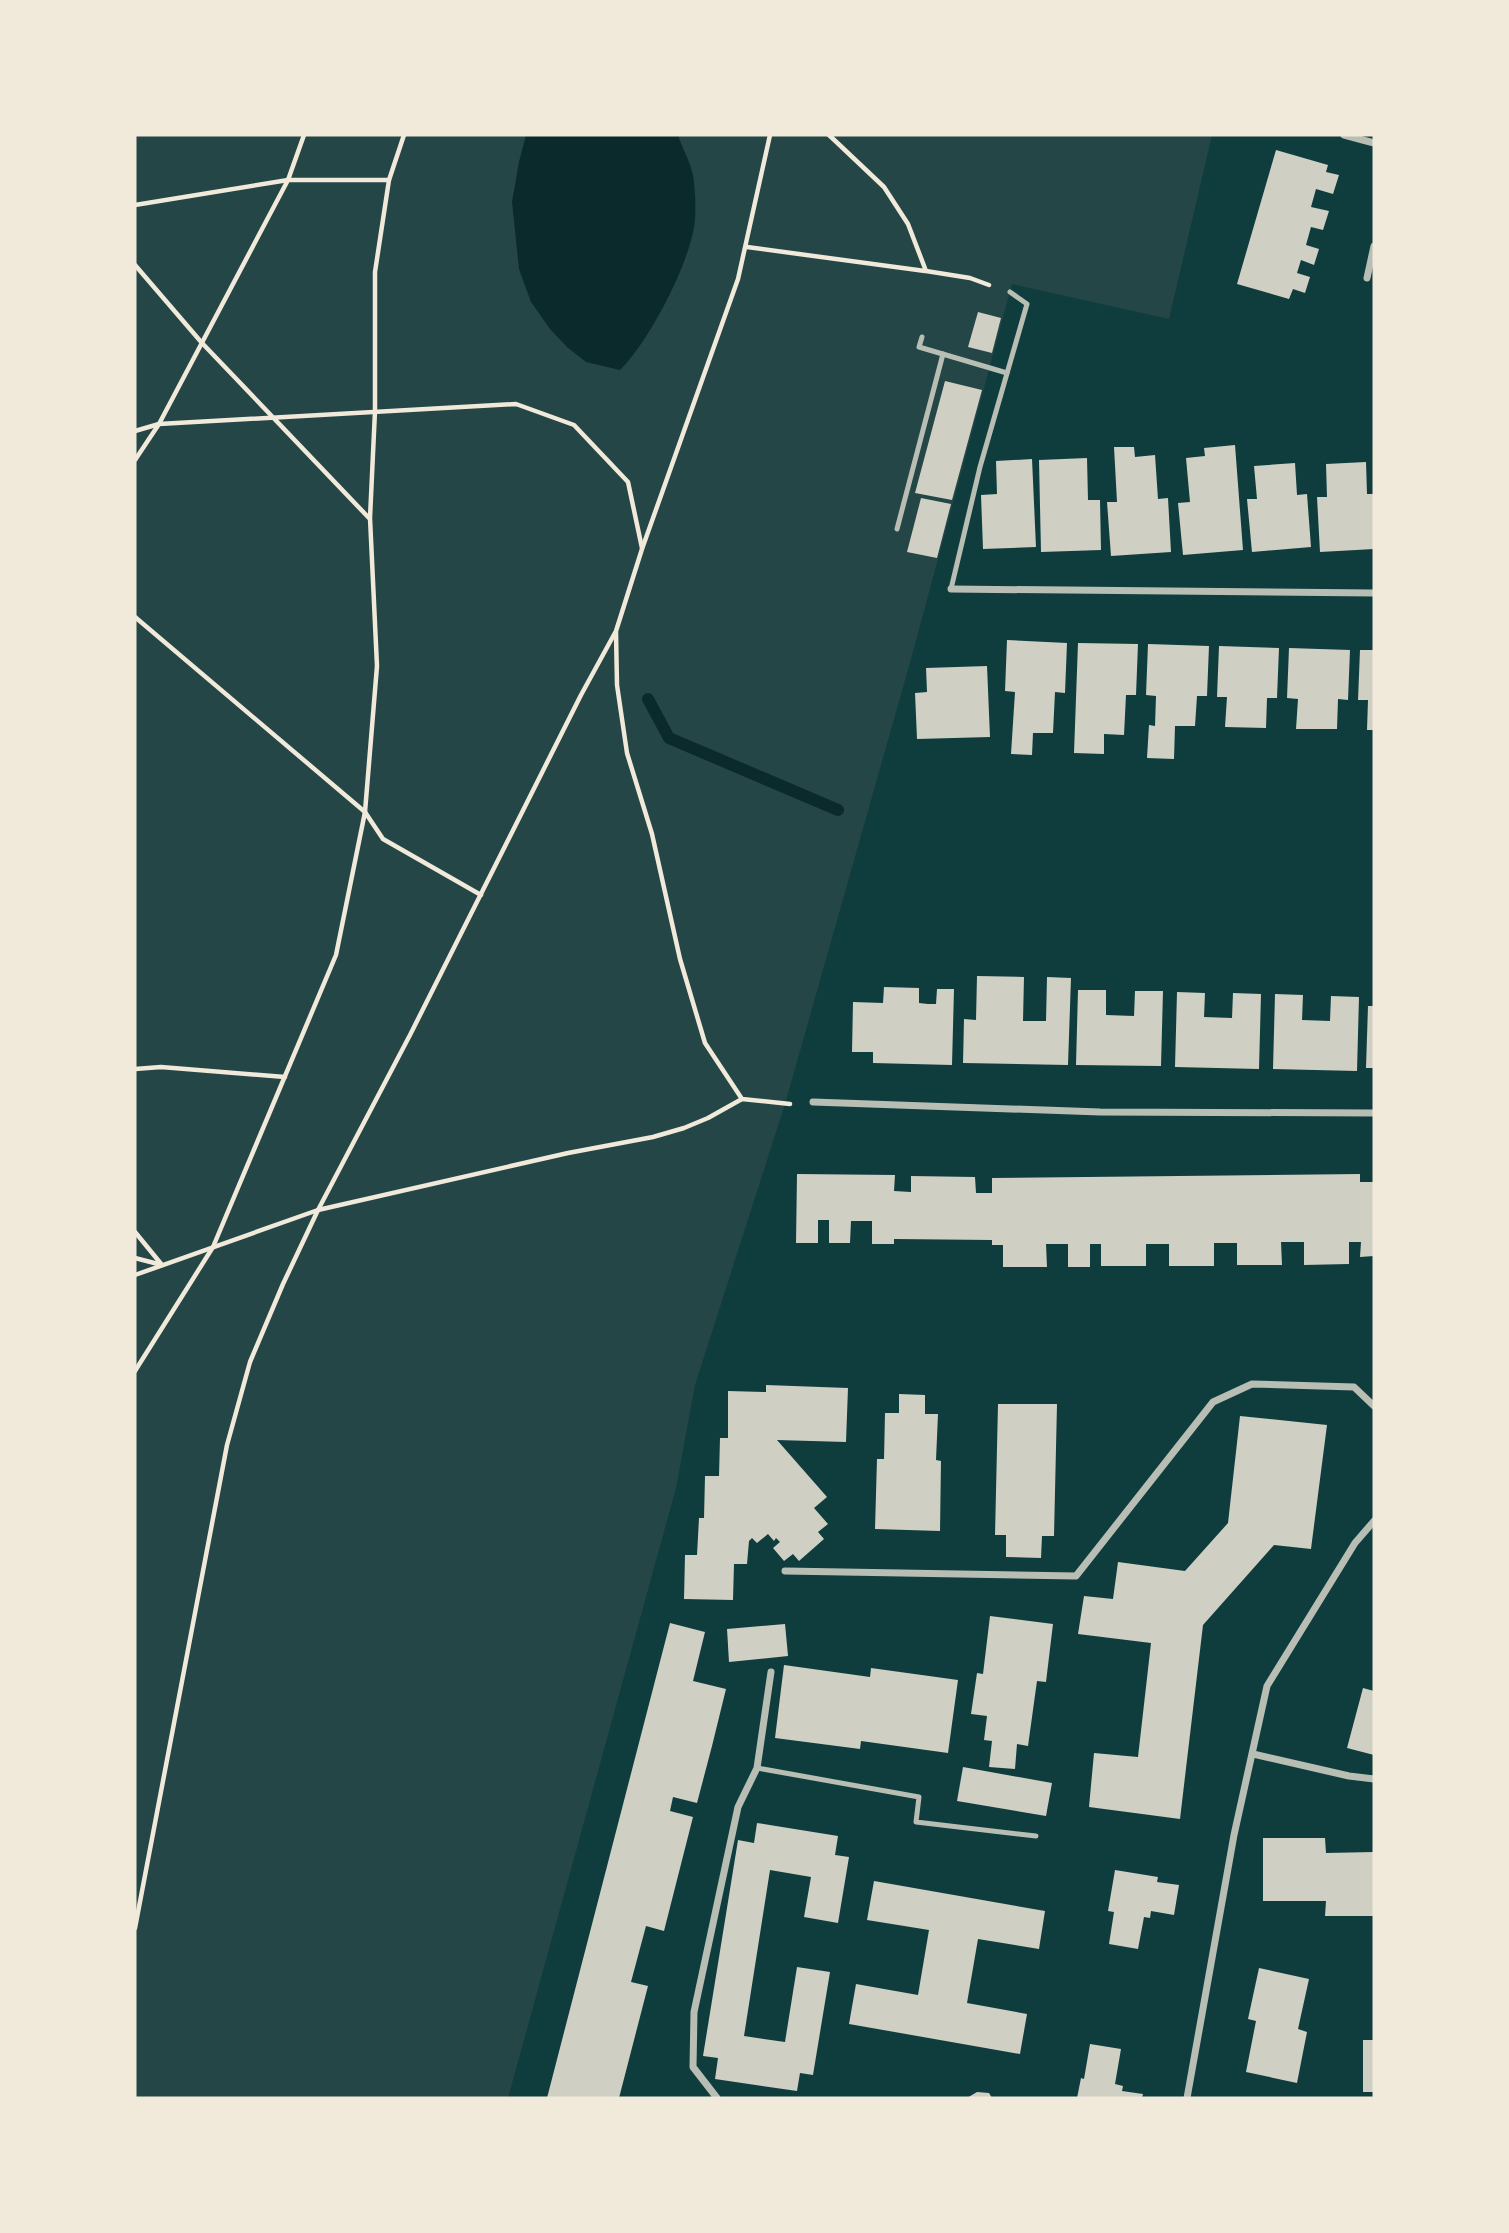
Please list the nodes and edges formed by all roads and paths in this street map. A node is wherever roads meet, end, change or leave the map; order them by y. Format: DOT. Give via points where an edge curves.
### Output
graph roads {
  1 [pos="304,135"];
  2 [pos="404,135"];
  3 [pos="770,135"];
  4 [pos="829,135"];
  5 [pos="1344,135"];
  6 [pos="1374,143"];
  7 [pos="288,180"];
  8 [pos="389,180"];
  9 [pos="135,205"];
  10 [pos="1374,246"];
  11 [pos="747,247"];
  12 [pos="135,265"];
  13 [pos="926,271"];
  14 [pos="1367,278"];
  15 [pos="1010,292"];
  16 [pos="922,337"];
  17 [pos="202,343"];
  18 [pos="943,354"];
  19 [pos="1007,373"];
  20 [pos="375,411"];
  21 [pos="271,416"];
  22 [pos="159,424"];
  23 [pos="135,431"];
  24 [pos="135,460"];
  25 [pos="370,518"];
  26 [pos="897,529"];
  27 [pos="642,549"];
  28 [pos="951,589"];
  29 [pos="1374,593"];
  30 [pos="135,617"];
  31 [pos="616,631"];
  32 [pos="365,812"];
  33 [pos="481,895"];
  34 [pos="135,1069"];
  35 [pos="285,1077"];
  36 [pos="742,1099"];
  37 [pos="813,1102"];
  38 [pos="1374,1114"];
  39 [pos="318,1210"];
  40 [pos="135,1232"];
  41 [pos="213,1247"];
  42 [pos="135,1258"];
  43 [pos="162,1265"];
  44 [pos="135,1275"];
  45 [pos="135,1371"];
  46 [pos="1374,1406"];
  47 [pos="1374,1521"];
  48 [pos="785,1571"];
  49 [pos="771,1672"];
  50 [pos="1253,1754"];
  51 [pos="757,1768"];
  52 [pos="1374,1779"];
  53 [pos="1036,1836"];
  54 [pos="135,1928"];
  55 [pos="717,2098"];
  56 [pos="1187,2098"];
  1 -- 7 [label="path"];
  2 -- 8 [label="path"];
  3 -- 11 [label="path"];
  4 -- 13 [label="path" via="884,187 908,224"];
  5 -- 6 [label="street"];
  7 -- 8 [label="path"];
  7 -- 9 [label="path"];
  7 -- 17 [label="path"];
  8 -- 20 [label="path" via="375,272"];
  10 -- 14 [label="street"];
  11 -- 13 [label="path"];
  11 -- 27 [label="path"];
  12 -- 17 [label="path"];
  13 -- 15 [label="path" via="970,278"];
  15 -- 19 [label="lane" via="1027,304"];
  16 -- 18 [label="lane" via="919,347"];
  17 -- 21 [label="path"];
  17 -- 22 [label="path"];
  18 -- 19 [label="lane"];
  18 -- 26 [label="lane"];
  19 -- 28 [label="lane"];
  20 -- 21 [label="path"];
  20 -- 25 [label="path"];
  20 -- 27 [label="path" via="516,404 575,425 628,482"];
  21 -- 22 [label="path"];
  21 -- 25 [label="path"];
  22 -- 23 [label="path"];
  22 -- 24 [label="path"];
  25 -- 32 [label="path" via="377,666"];
  27 -- 31 [label="path"];
  28 -- 29 [label="street"];
  30 -- 32 [label="path"];
  31 -- 33 [label="path"];
  31 -- 36 [label="path" via="617,685 627,753 652,834 680,959 705,1043"];
  32 -- 33 [label="path" via="383,839"];
  32 -- 35 [label="path" via="337,955"];
  33 -- 39 [label="path"];
  34 -- 35 [label="path"];
  35 -- 41 [label="path"];
  36 -- 37 [label="path"];
  36 -- 39 [label="path" via="708,1118 653,1137"];
  37 -- 38 [label="street" via="1100,1112"];
  39 -- 41 [label="path"];
  39 -- 54 [label="path" via="250,1362 227,1445"];
  40 -- 43 [label="path"];
  41 -- 43 [label="path"];
  41 -- 45 [label="path"];
  42 -- 43 [label="path"];
  43 -- 44 [label="path"];
  46 -- 48 [label="street" via="1354,1387 1252,1384 1213,1402 1076,1576"];
  47 -- 50 [label="street" via="1355,1543 1268,1686"];
  49 -- 51 [label="street"];
  50 -- 52 [label="street"];
  50 -- 56 [label="street"];
  51 -- 53 [label="lane" via="919,1797 916,1822"];
  51 -- 55 [label="street" via="738,1807 694,2012 693,2067"];
}
